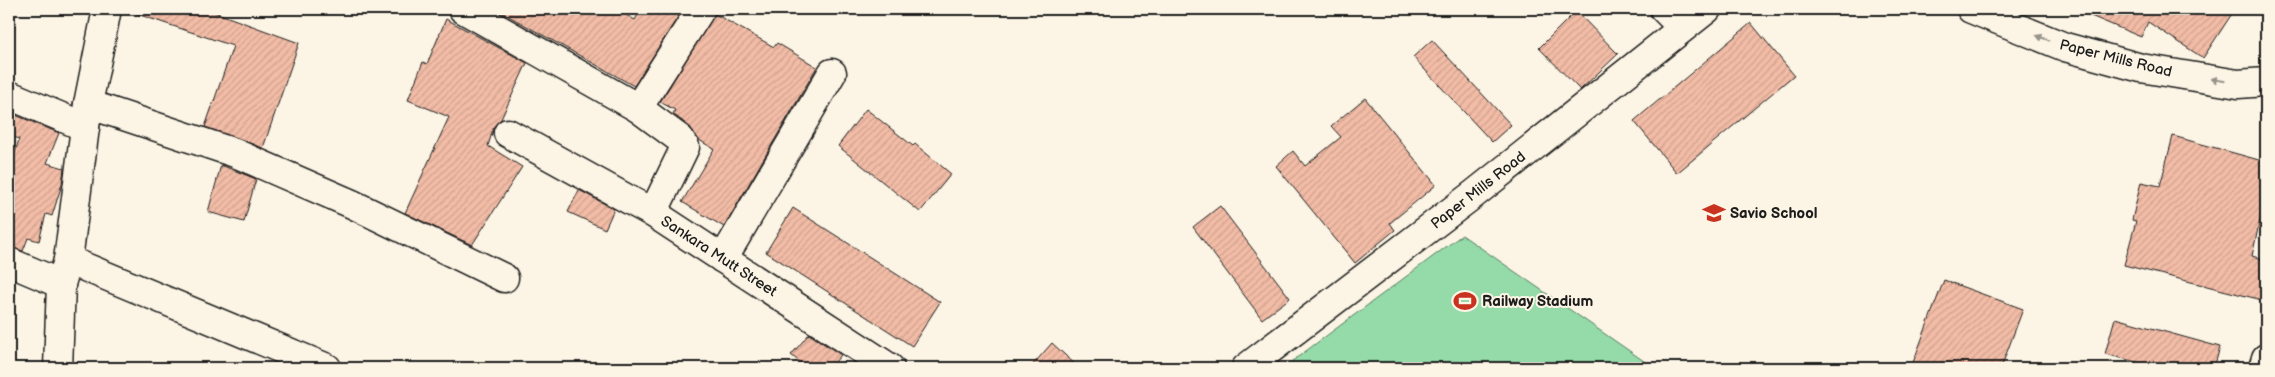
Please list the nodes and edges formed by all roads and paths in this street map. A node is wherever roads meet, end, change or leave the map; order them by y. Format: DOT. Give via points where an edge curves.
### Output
graph roads {
  1 [pos="107,9"];
  2 [pos="463,9"];
  3 [pos="701,9"];
  4 [pos="1707,9"];
  5 [pos="1971,9"];
  6 [pos="1673,18"];
  7 [pos="832,73"];
  8 [pos="2266,82"];
  9 [pos="9,95"];
  10 [pos="638,108"];
  11 [pos="86,116"];
  12 [pos="508,133"];
  13 [pos="653,213"];
  14 [pos="723,259"];
  15 [pos="9,262"];
  16 [pos="65,272"];
  17 [pos="504,278"];
  18 [pos="2266,358"];
  19 [pos="58,368"];
  20 [pos="327,368"];
  21 [pos="890,368"];
  22 [pos="1246,368"];
  23 [pos="2263,368"];
  1 -- 11 [label="street"];
  2 -- 10 [label="street, Sankara Mutt Street"];
  3 -- 10 [label="street"];
  4 -- 6 [label="street, Paper Mills Road"];
  8 -- 5 [label="street, Paper Mills Road, one-way" via="2238,84 2141,68 2065,47"];
  6 -- 22 [label="street, Paper Mills Road" via="1474,194"];
  7 -- 14 [label="street"];
  9 -- 11 [label="street"];
  10 -- 13 [label="street, Sankara Mutt Street" via="680,139 685,147"];
  11 -- 16 [label="street"];
  11 -- 17 [label="street" via="235,153 352,204"];
  12 -- 13 [label="street"];
  13 -- 14 [label="street, Sankara Mutt Street"];
  14 -- 21 [label="street, Sankara Mutt Street"];
  15 -- 16 [label="street"];
  16 -- 19 [label="street"];
  16 -- 20 [label="street"];
  18 -- 23 [label="street"];
}
